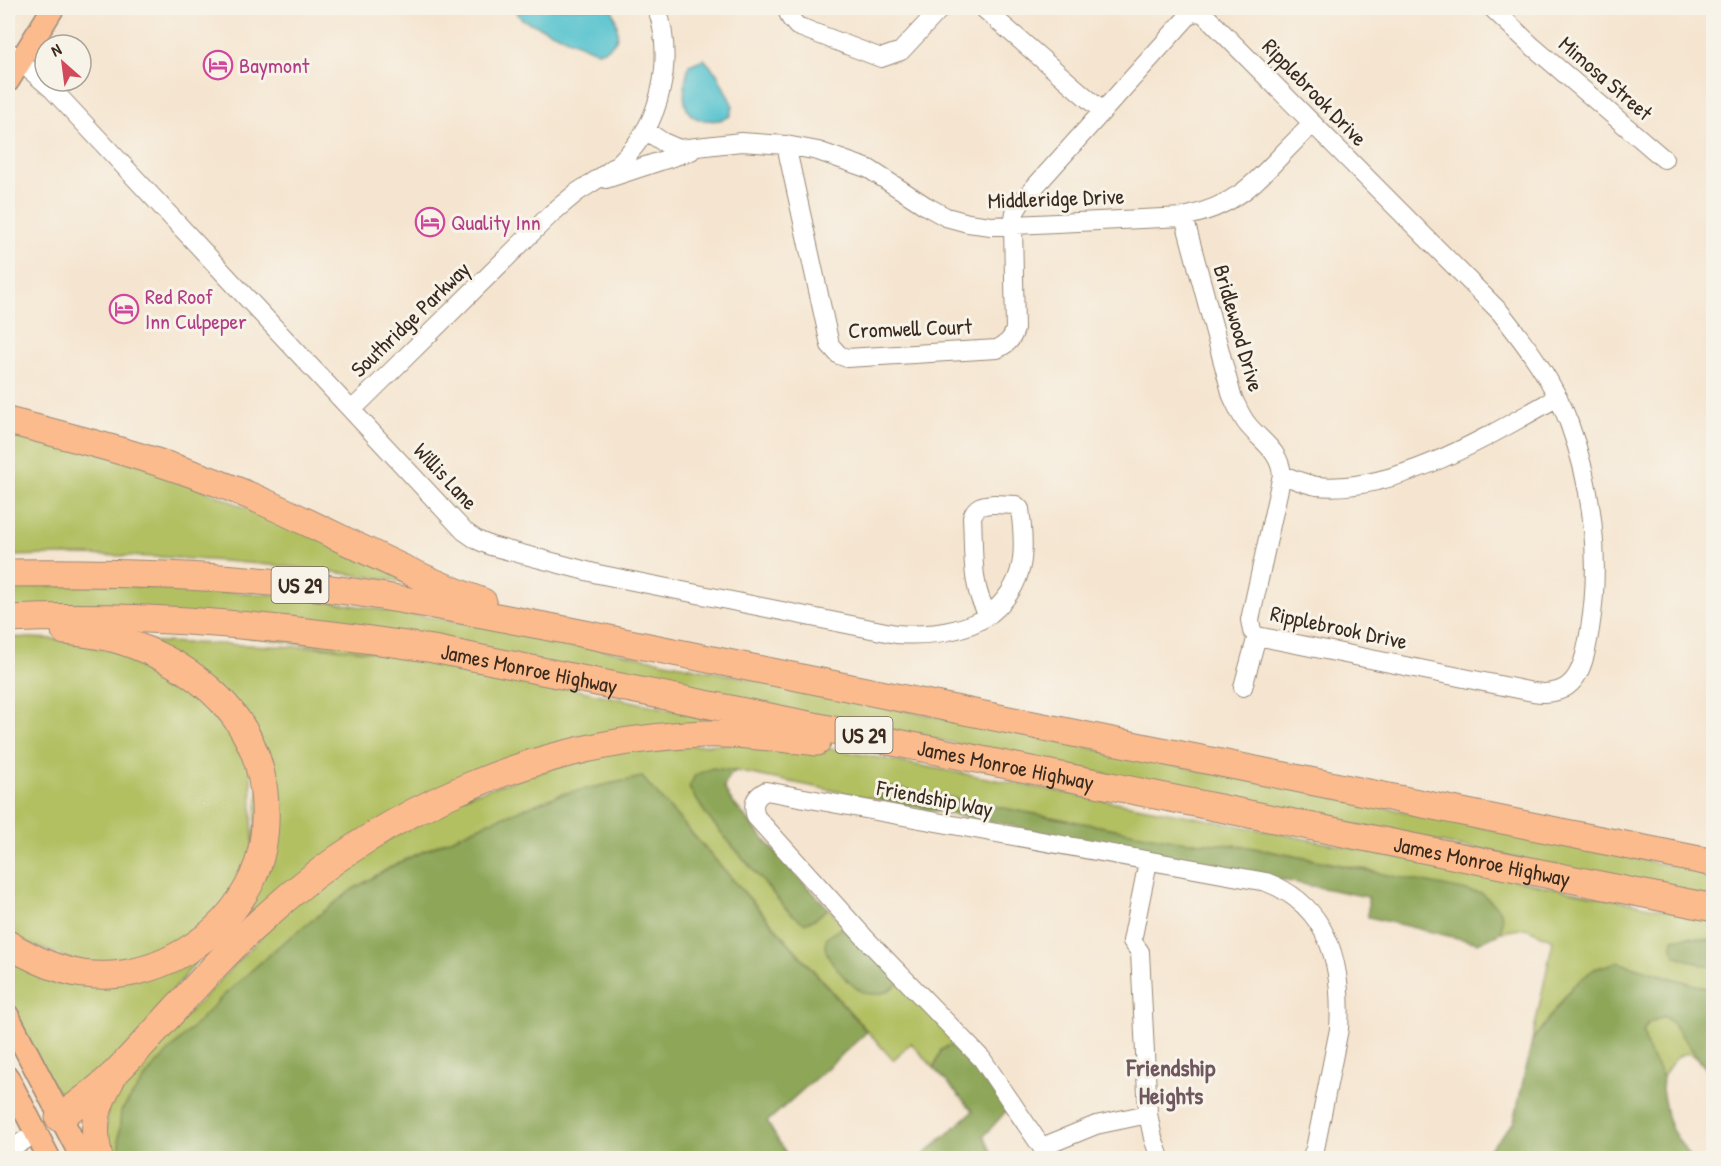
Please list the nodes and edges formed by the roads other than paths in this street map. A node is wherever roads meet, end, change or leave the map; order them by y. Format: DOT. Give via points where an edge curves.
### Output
graph roads {
  1 [pos="52,8"];
  2 [pos="657,8"];
  3 [pos="786,8"];
  4 [pos="940,8"];
  5 [pos="983,8"];
  6 [pos="1492,8"];
  7 [pos="14,56"];
  8 [pos="8,81"];
  9 [pos="1101,111"];
  10 [pos="1313,124"];
  11 [pos="645,130"];
  12 [pos="711,145"];
  13 [pos="786,145"];
  14 [pos="1664,159"];
  15 [pos="590,184"];
  16 [pos="1184,217"];
  17 [pos="1013,225"];
  18 [pos="1558,397"];
  19 [pos="351,410"];
  20 [pos="8,421"];
  21 [pos="1282,475"];
  22 [pos="8,573"];
  23 [pos="989,615"];
  24 [pos="8,619"];
  25 [pos="8,626"];
  26 [pos="561,629"];
  27 [pos="1257,636"];
  28 [pos="1244,687"];
  29 [pos="994,761"];
  30 [pos="1148,862"];
  31 [pos="1713,863"];
  32 [pos="1713,908"];
  33 [pos="8,944"];
  34 [pos="8,1016"];
  35 [pos="114,1074"];
  36 [pos="8,1078"];
  37 [pos="1148,1114"];
  38 [pos="59,1118"];
  39 [pos="36,1133"];
  40 [pos="8,1150"];
  41 [pos="1046,1153"];
  42 [pos="49,1158"];
  43 [pos="82,1158"];
  44 [pos="99,1158"];
  45 [pos="1160,1158"];
  46 [pos="1311,1158"];
  1 -- 7 [label="main road"];
  2 -- 11 [label="street, Southridge Parkway" via="664,39 663,84"];
  3 -- 4 [label="street" via="797,26 882,58 901,51"];
  5 -- 9 [label="street"];
  6 -- 14 [label="street, Mimosa Street"];
  7 -- 8 [label="main road"];
  7 -- 19 [label="street, Willis Lane" via="53,90"];
  9 -- 10 [label="street, Ripplebrook Drive" via="1191,13 1198,12"];
  9 -- 17 [label="street, Ripplebrook Drive" via="1022,201"];
  10 -- 16 [label="street, Middleridge Drive" via="1243,194 1204,213"];
  10 -- 18 [label="street, Ripplebrook Drive" via="1500,312"];
  11 -- 12 [label="street, Middleridge Drive" via="679,149"];
  11 -- 15 [label="street, Southridge Parkway" via="620,163"];
  12 -- 13 [label="street, Middleridge Drive"];
  12 -- 15 [label="street"];
  13 -- 17 [label="street, Middleridge Drive" via="818,151 869,169 946,217 991,226"];
  13 -- 17 [label="street, Cromwell Court" via="830,345 847,358 997,349 1005,345 1016,329"];
  15 -- 19 [label="street, Southridge Parkway" via="551,214"];
  16 -- 17 [label="street, Middleridge Drive"];
  16 -- 21 [label="street, Bridlewood Drive" via="1232,396 1249,426 1277,455"];
  18 -- 21 [label="street" via="1484,439 1403,473 1339,487"];
  18 -- 27 [label="street, Ripplebrook Drive" via="1579,454 1595,550 1594,607 1587,649 1582,669 1569,686 1544,694"];
  19 -- 23 [label="street, Willis Lane" via="465,531 491,546 598,574 896,634 942,633"];
  20 -- 26 [label="highway" via="204,478 466,596"];
  21 -- 27 [label="street, Ripplebrook Drive" via="1250,620"];
  22 -- 26 [label="highway, James Monroe Highway / US 29" via="109,572 283,584 409,600"];
  23 -- 23 [label="street, Willis Lane" via="1010,596 1021,570 1022,525 1016,505 979,506 972,517 976,587"];
  24 -- 29 [label="highway, James Monroe Highway / US 29" via="174,619 349,636 433,649"];
  25 -- 33 [label="highway" via="118,640 154,654 209,687 228,707 250,744 262,782 265,822 260,856 241,898 221,922 182,954 121,975 82,974 58,969"];
  26 -- 31 [label="highway, James Monroe Highway / US 29"];
  27 -- 28 [label="street"];
  29 -- 32 [label="highway, James Monroe Highway / US 29"];
  29 -- 35 [label="highway" via="753,735 705,734 609,744 516,767 425,805 382,829 310,880 266,915"];
  30 -- 37 [label="street" via="1132,941 1140,952"];
  30 -- 41 [label="street, Friendship Way" via="766,791 754,801 756,817 982,1059"];
  30 -- 46 [label="street, Friendship Way" via="1266,882 1299,899 1324,931 1338,982 1339,1029"];
  34 -- 38 [label="main road"];
  35 -- 38 [label="highway"];
  35 -- 44 [label="highway" via="100,1100 94,1126"];
  36 -- 39 [label="main road"];
  37 -- 41 [label="street" via="1096,1125"];
  37 -- 45 [label="street"];
  38 -- 39 [label="main road"];
  38 -- 43 [label="main road"];
  39 -- 40 [label="street"];
  39 -- 42 [label="main road"];
}
